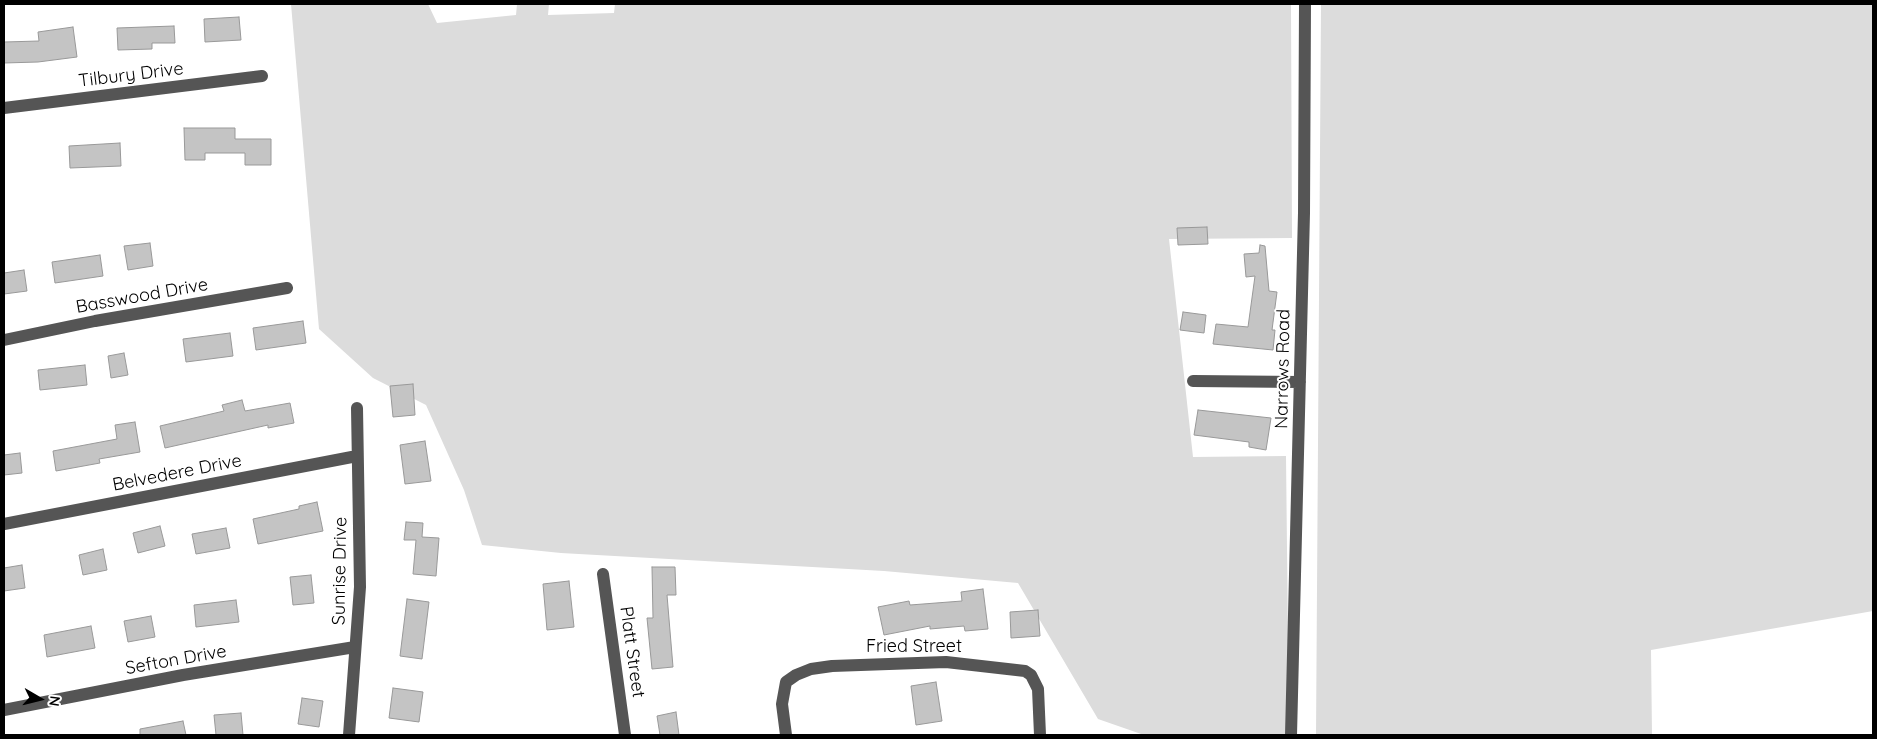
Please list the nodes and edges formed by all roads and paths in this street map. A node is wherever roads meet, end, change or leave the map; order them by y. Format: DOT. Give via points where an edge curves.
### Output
graph roads {
  1 [pos="1305,4"];
  2 [pos="262,76"];
  3 [pos="4,108"];
  4 [pos="288,288"];
  5 [pos="4,340"];
  6 [pos="1193,381"];
  7 [pos="1300,382"];
  8 [pos="357,408"];
  9 [pos="357,456"];
  10 [pos="4,524"];
  11 [pos="603,574"];
  12 [pos="355,647"];
  13 [pos="4,710"];
  14 [pos="349,735"];
  15 [pos="625,735"];
  16 [pos="786,735"];
  17 [pos="1040,735"];
  18 [pos="1291,735"];
  1 -- 7 [label="street, Narrows Road"];
  2 -- 3 [label="street, Tilbury Drive"];
  4 -- 5 [label="street, Basswood Drive"];
  6 -- 7 [label="street"];
  7 -- 18 [label="street, Narrows Road"];
  8 -- 9 [label="street, Sunrise Drive"];
  9 -- 10 [label="street, Belvedere Drive"];
  9 -- 12 [label="street, Sunrise Drive" via="360,554"];
  11 -- 15 [label="street, Platt Street"];
  12 -- 13 [label="street, Sefton Drive" via="183,675"];
  12 -- 14 [label="street, Sunrise Drive"];
  16 -- 17 [label="street, Fried Street" via="782,704 786,682 811,669 946,662 1025,671 1031,675 1038,688"];
}
